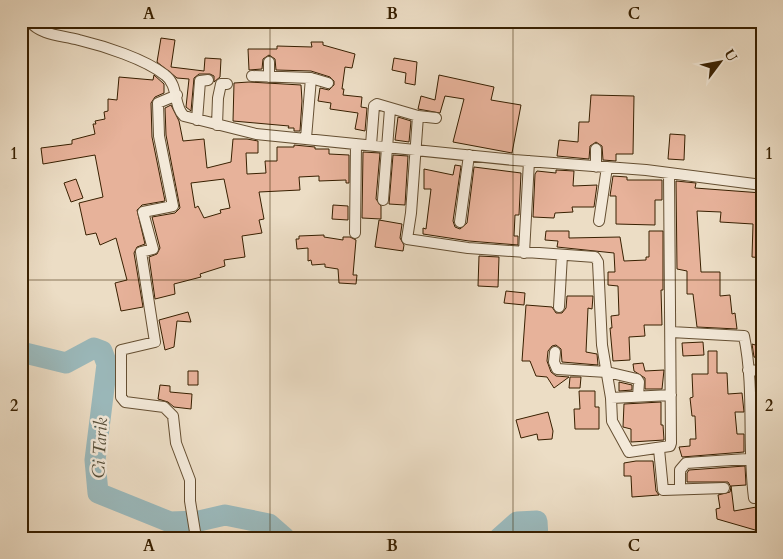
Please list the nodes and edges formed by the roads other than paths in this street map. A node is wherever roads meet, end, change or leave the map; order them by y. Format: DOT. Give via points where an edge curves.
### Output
graph roads {
  1 [pos="29,21"];
  2 [pos="269,62"];
  3 [pos="252,76"];
  4 [pos="269,76"];
  5 [pos="310,78"];
  6 [pos="208,80"];
  7 [pos="328,82"];
  8 [pos="227,84"];
  9 [pos="177,95"];
  10 [pos="390,109"];
  11 [pos="418,116"];
  12 [pos="436,118"];
  13 [pos="197,120"];
  14 [pos="217,125"];
  15 [pos="306,138"];
  16 [pos="356,144"];
  17 [pos="371,145"];
  18 [pos="387,146"];
  19 [pos="417,149"];
  20 [pos="596,149"];
  21 [pos="469,155"];
  22 [pos="530,161"];
  23 [pos="596,167"];
  24 [pos="607,167"];
  25 [pos="669,173"];
  26 [pos="762,185"];
  27 [pos="383,200"];
  28 [pos="599,221"];
  29 [pos="460,222"];
  30 [pos="355,233"];
  31 [pos="524,252"];
  32 [pos="562,255"];
  33 [pos="559,307"];
  34 [pos="671,332"];
  35 [pos="555,352"];
  36 [pos="748,370"];
  37 [pos="762,371"];
  38 [pos="607,372"];
  39 [pos="671,395"];
  40 [pos="638,396"];
  41 [pos="611,398"];
  42 [pos="751,410"];
  43 [pos="762,410"];
  44 [pos="659,449"];
  45 [pos="750,458"];
  46 [pos="762,458"];
  47 [pos="680,488"];
  48 [pos="724,488"];
  49 [pos="754,498"];
  50 [pos="195,536"];
  1 -- 9 [label="street" via="39,30 100,46 143,63 165,74"];
  2 -- 4 [label="street"];
  3 -- 4 [label="street"];
  4 -- 5 [label="street"];
  5 -- 7 [label="street"];
  5 -- 15 [label="street"];
  6 -- 13 [label="street" via="200,81"];
  8 -- 14 [label="street" via="221,84"];
  9 -- 13 [label="street" via="181,114"];
  9 -- 50 [label="street" via="158,103 159,136 173,206 143,212 153,249 141,252 155,342 121,350 121,397 125,402 164,407 173,416 176,443 190,480"];
  10 -- 11 [label="street"];
  10 -- 17 [label="street" via="377,104 374,106"];
  10 -- 18 [label="street"];
  11 -- 12 [label="street"];
  11 -- 19 [label="street"];
  13 -- 14 [label="street"];
  14 -- 15 [label="street" via="256,134"];
  15 -- 16 [label="street"];
  16 -- 17 [label="street"];
  16 -- 30 [label="street"];
  17 -- 18 [label="street"];
  18 -- 19 [label="street"];
  18 -- 27 [label="street"];
  19 -- 21 [label="street"];
  19 -- 31 [label="street" via="407,239"];
  20 -- 23 [label="street"];
  21 -- 22 [label="street"];
  21 -- 29 [label="street"];
  22 -- 23 [label="street"];
  22 -- 31 [label="street"];
  23 -- 24 [label="street"];
  24 -- 25 [label="street"];
  24 -- 28 [label="street"];
  25 -- 26 [label="street"];
  25 -- 34 [label="street"];
  31 -- 32 [label="street"];
  32 -- 33 [label="street"];
  32 -- 38 [label="street" via="590,256 598,262 602,345"];
  34 -- 36 [label="street" via="744,336"];
  34 -- 39 [label="street"];
  35 -- 38 [label="street" via="557,369"];
  36 -- 37 [label="street"];
  36 -- 42 [label="street"];
  38 -- 40 [label="street" via="637,379"];
  38 -- 41 [label="street"];
  39 -- 40 [label="street"];
  39 -- 44 [label="street" via="671,443"];
  40 -- 41 [label="street"];
  41 -- 44 [label="street" via="612,420 628,450"];
  42 -- 43 [label="street"];
  42 -- 45 [label="street"];
  44 -- 47 [label="street" via="662,489"];
  45 -- 46 [label="street"];
  45 -- 47 [label="street" via="686,463 680,470"];
  45 -- 49 [label="street"];
  47 -- 48 [label="street"];
}
